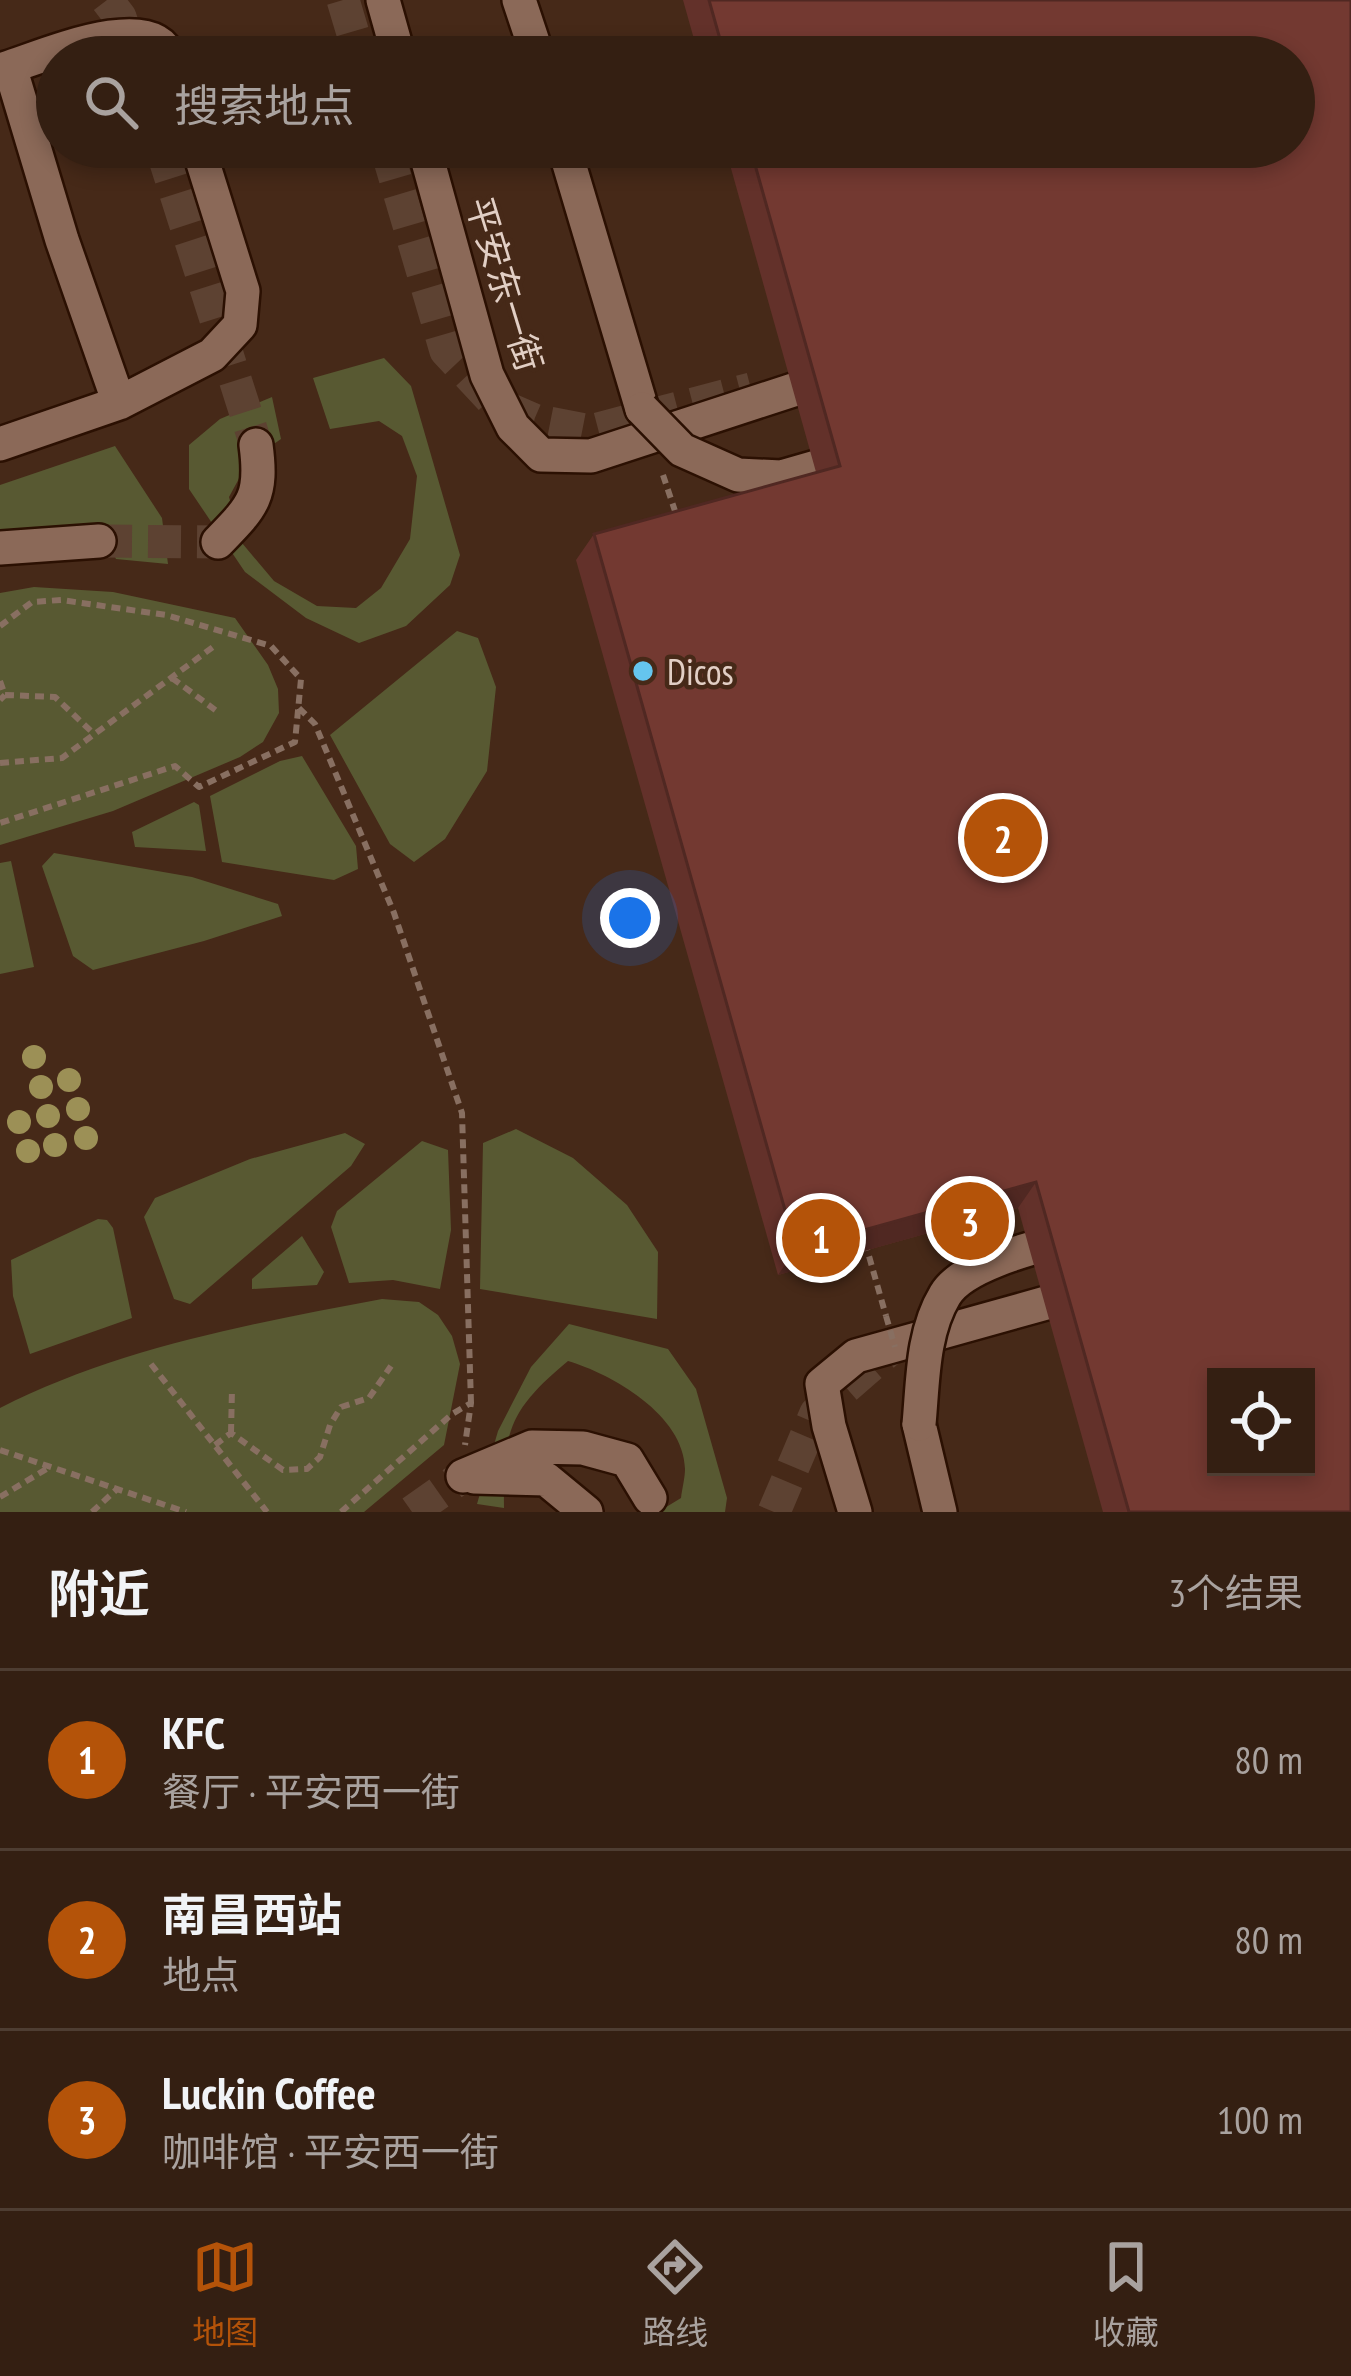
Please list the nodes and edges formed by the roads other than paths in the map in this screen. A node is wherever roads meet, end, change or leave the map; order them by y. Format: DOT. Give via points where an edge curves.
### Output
graph roads {
  1 [pos="383,0"];
  2 [pos="518,0"];
  3 [pos="114,36"];
  4 [pos="151,36"];
  5 [pos="393,36"];
  6 [pos="531,36"];
  7 [pos="36,59"];
  8 [pos="5,68"];
  9 [pos="36,162"];
  10 [pos="38,168"];
  11 [pos="205,168"];
  12 [pos="430,168"];
  13 [pos="570,168"];
  14 [pos="794,390"];
  15 [pos="119,403"];
  16 [pos="0,444"];
  17 [pos="895,444"];
  18 [pos="256,445"];
  19 [pos="99,541"];
  20 [pos="218,542"];
  21 [pos="0,548"];
  22 [pos="1108,1226"];
  23 [pos="1046,1303"];
  24 [pos="650,1498"];
  25 [pos="586,1512"];
  26 [pos="855,1512"];
  27 [pos="940,1512"];
  1 -- 5 [label="street"];
  2 -- 6 [label="street"];
  3 -- 4 [label="street"];
  7 -- 8 [label="street"];
  8 -- 9 [label="street"];
  10 -- 15 [label="street"];
  11 -- 15 [label="street" via="243,291 240,325 212,356"];
  12 -- 14 [label="street, 平安东一街" via="487,375 512,427 541,455 591,456"];
  13 -- 17 [label="street, bridge" via="642,409 682,450 738,475 781,477"];
  15 -- 16 [label="street"];
  18 -- 20 [label="street" via="255,503"];
  19 -- 21 [label="street"];
  22 -- 27 [label="street, bridge" via="998,1258 946,1291 927,1339 919,1424"];
  23 -- 26 [label="street" via="856,1356 821,1384"];
  24 -- 25 [label="street" via="627,1460 583,1448 532,1447 463,1476 546,1479"];
}
